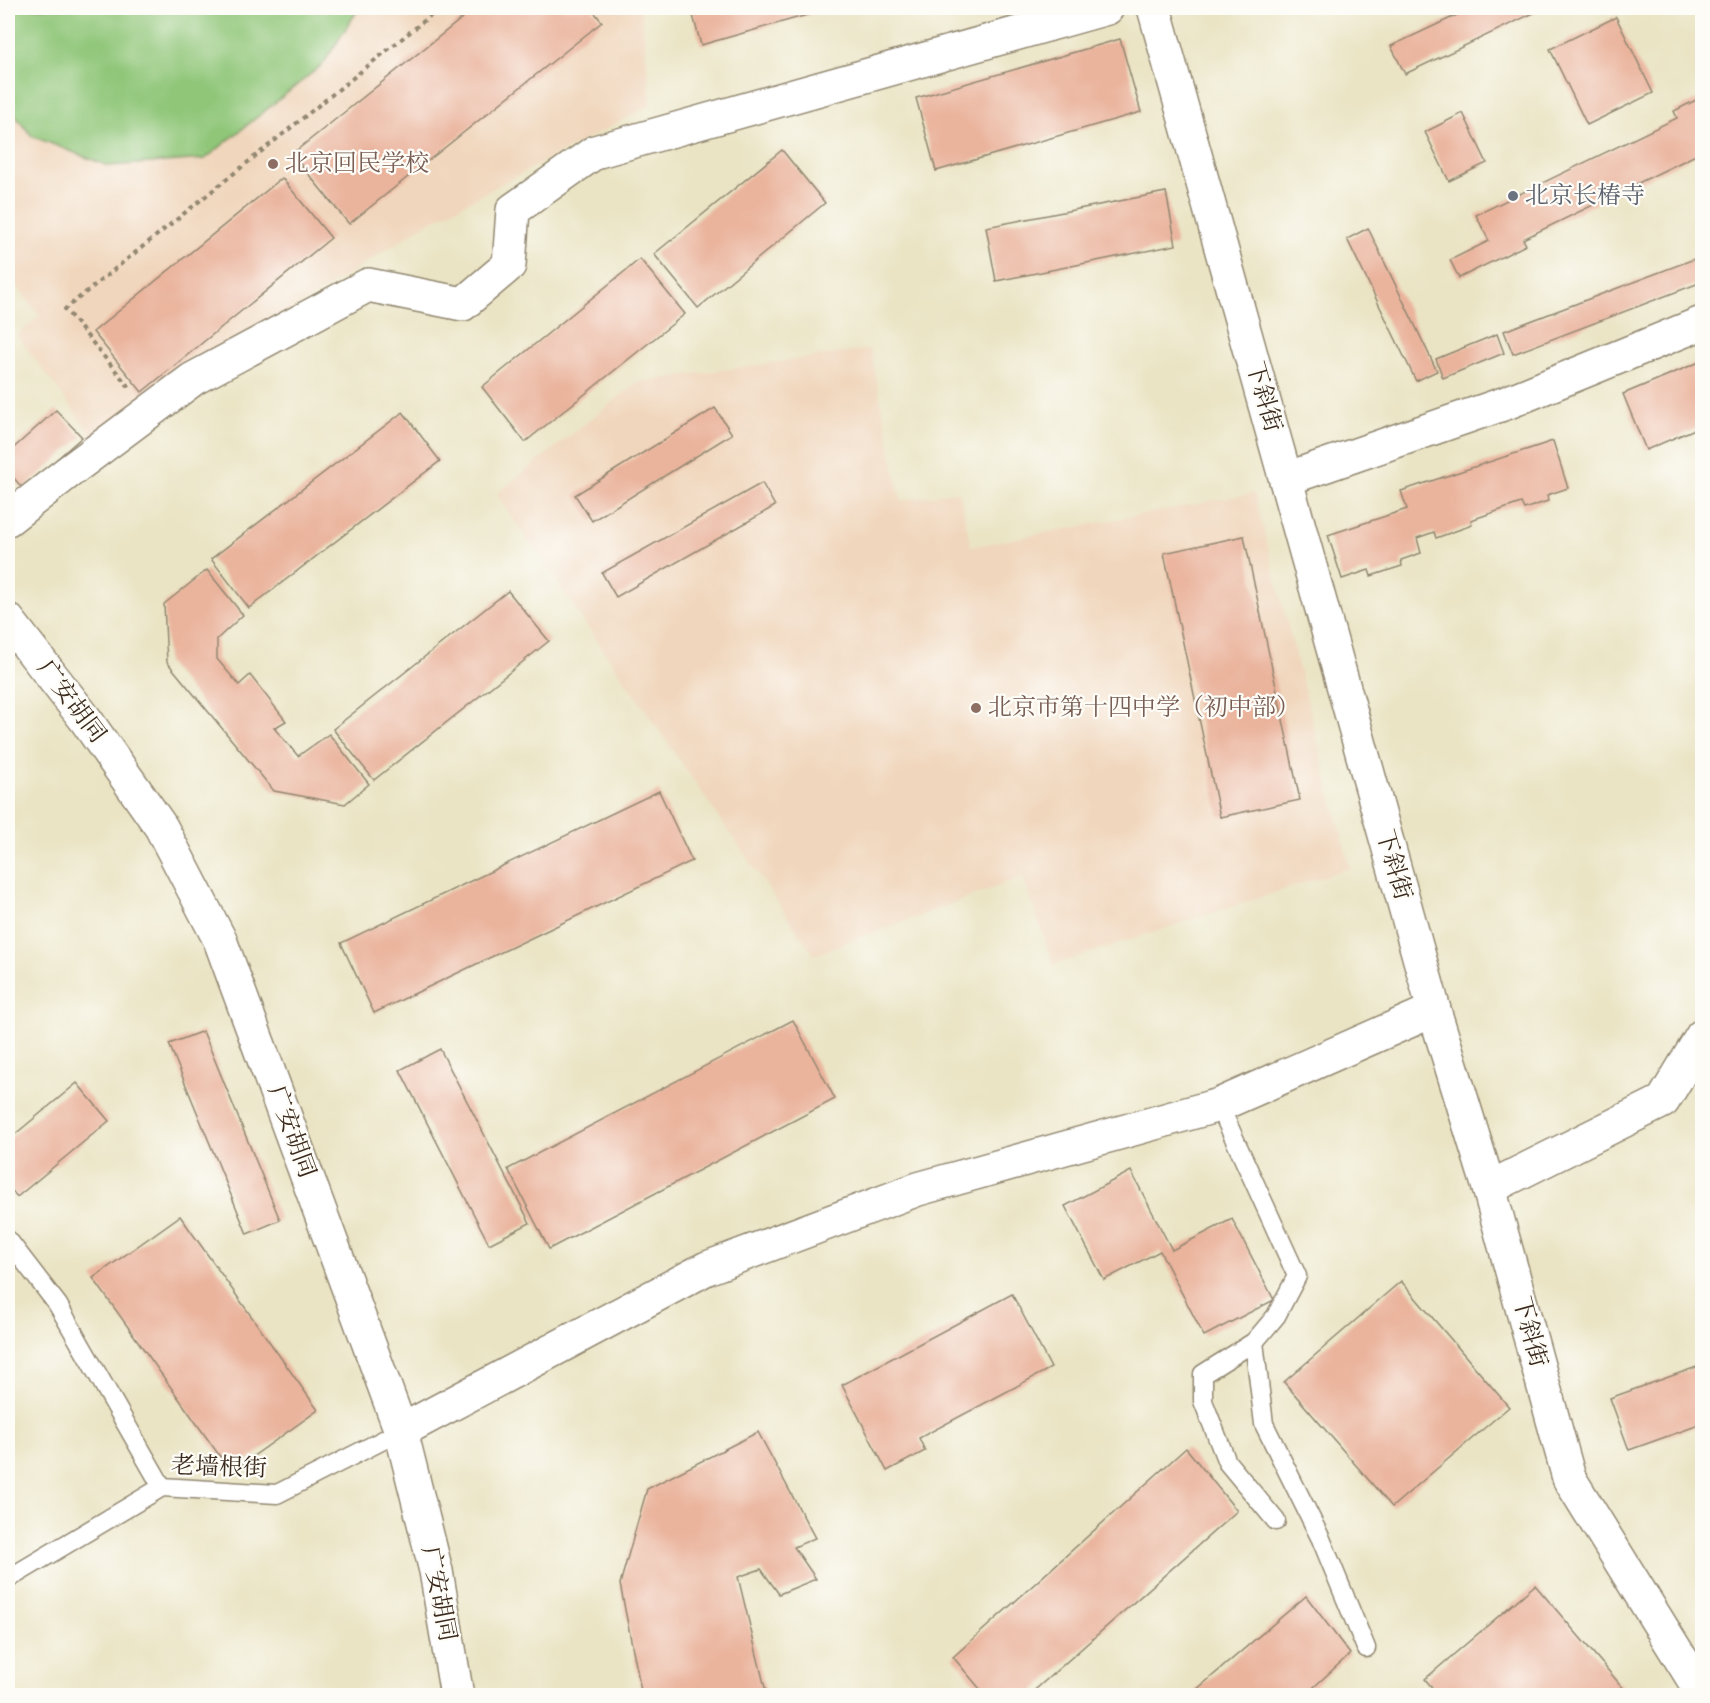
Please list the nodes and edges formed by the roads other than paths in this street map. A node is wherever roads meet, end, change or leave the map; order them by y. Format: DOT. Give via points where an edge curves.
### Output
graph roads {
  1 [pos="1107,8"];
  2 [pos="1154,8"];
  3 [pos="1702,323"];
  4 [pos="1286,479"];
  5 [pos="8,519"];
  6 [pos="8,620"];
  7 [pos="1434,1010"];
  8 [pos="1702,1036"];
  9 [pos="1219,1105"];
  10 [pos="1489,1188"];
  11 [pos="8,1240"];
  12 [pos="1254,1342"];
  13 [pos="401,1431"];
  14 [pos="162,1487"];
  15 [pos="1276,1521"];
  16 [pos="8,1579"];
  17 [pos="1366,1648"];
  18 [pos="1702,1693"];
  19 [pos="457,1695"];
  1 -- 5 [label="street" via="596,152 513,210 509,265 462,304 368,285 193,379"];
  2 -- 4 [label="street, 下斜街"];
  3 -- 4 [label="street" via="1506,403"];
  4 -- 7 [label="street, 下斜街"];
  6 -- 13 [label="street, 广安胡同" via="86,720 161,827 220,940"];
  7 -- 9 [label="street"];
  7 -- 10 [label="street, 下斜街"];
  8 -- 10 [label="street" via="1664,1101"];
  9 -- 12 [label="lane" via="1297,1276 1275,1316"];
  9 -- 13 [label="street" via="918,1189 707,1268"];
  10 -- 18 [label="street, 下斜街" via="1569,1478"];
  11 -- 14 [label="lane" via="58,1305"];
  12 -- 15 [label="lane" via="1203,1374 1203,1401 1227,1462"];
  12 -- 17 [label="lane" via="1264,1424 1321,1539"];
  13 -- 14 [label="lane, 老墙根街" via="277,1494"];
  13 -- 19 [label="street, 广安胡同" via="436,1571"];
  14 -- 16 [label="lane, 老墙根街"];
}
